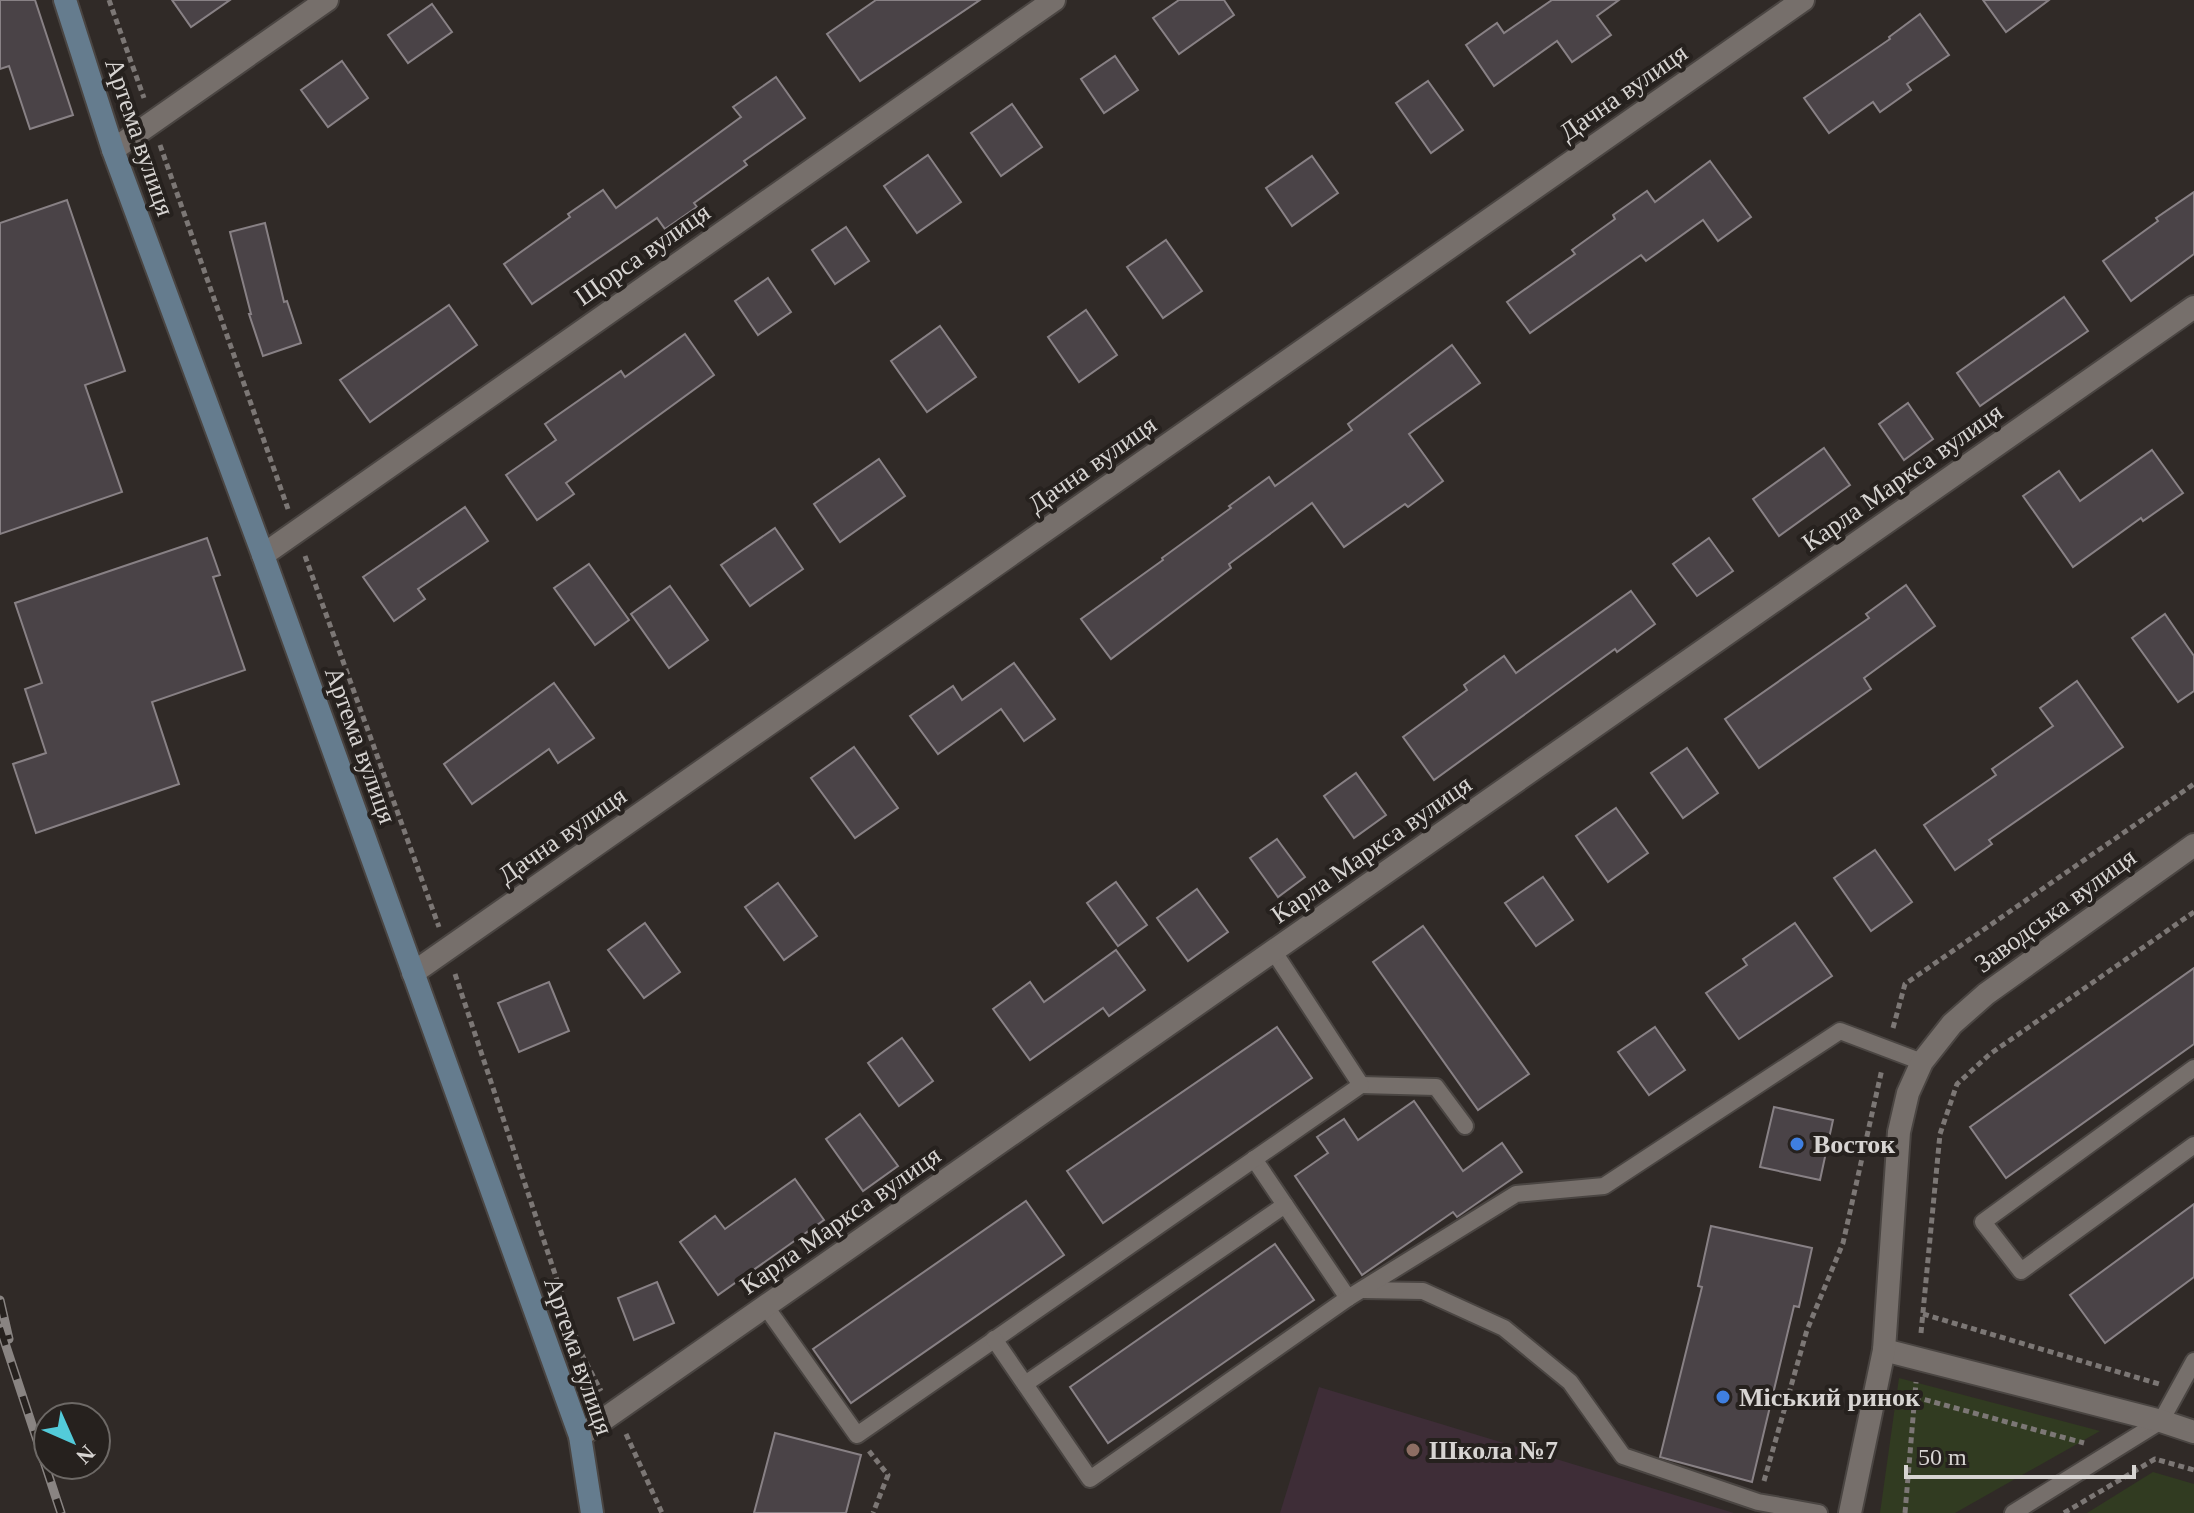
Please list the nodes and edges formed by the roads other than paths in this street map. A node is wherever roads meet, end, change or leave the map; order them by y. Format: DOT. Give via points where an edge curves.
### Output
graph roads {
  1 [pos="65,0"];
  2 [pos="327,0"];
  3 [pos="1054,0"];
  4 [pos="1803,0"];
  5 [pos="113,150"];
  6 [pos="2194,307"];
  7 [pos="263,555"];
  8 [pos="2193,847"];
  9 [pos="1274,952"];
  10 [pos="413,973"];
  11 [pos="1922,1062"];
  12 [pos="2194,1068"];
  13 [pos="1361,1085"];
  14 [pos="1465,1126"];
  15 [pos="2194,1145"];
  16 [pos="1254,1159"];
  17 [pos="1285,1205"];
  18 [pos="1355,1294"];
  19 [pos="766,1307"];
  20 [pos="994,1339"];
  21 [pos="1884,1350"];
  22 [pos="2194,1361"];
  23 [pos="1025,1384"];
  24 [pos="2161,1421"];
  25 [pos="2194,1432"];
  26 [pos="580,1436"];
  27 [pos="592,1513"];
  28 [pos="1819,1513"];
  29 [pos="1850,1513"];
  30 [pos="2013,1513"];
  1 -- 5 [label="main road, Артема вулиця"];
  2 -- 5 [label="street"];
  3 -- 7 [label="street, Щорса вулиця"];
  4 -- 10 [label="street, Дачна вулиця"];
  5 -- 7 [label="main road, Артема вулиця"];
  6 -- 9 [label="street, Карла Маркса вулиця"];
  7 -- 10 [label="main road, Артема вулиця"];
  8 -- 11 [label="street, Заводська вулиця" via="1986,994 1952,1024"];
  9 -- 13 [label="lane"];
  9 -- 19 [label="street, Карла Маркса вулиця"];
  10 -- 26 [label="main road, Артема вулиця"];
  11 -- 18 [label="lane" via="1840,1031 1604,1186 1516,1194"];
  11 -- 21 [label="street, Заводська вулиця" via="1899,1132"];
  12 -- 15 [label="lane" via="1983,1222 2021,1271"];
  13 -- 14 [label="lane" via="1436,1087"];
  13 -- 16 [label="lane"];
  16 -- 17 [label="lane"];
  16 -- 20 [label="lane"];
  17 -- 18 [label="lane"];
  17 -- 23 [label="lane"];
  18 -- 23 [label="lane" via="1090,1479"];
  18 -- 28 [label="lane" via="1423,1291 1504,1328 1570,1382 1623,1456 1758,1502"];
  19 -- 20 [label="lane" via="857,1435"];
  19 -- 26 [label="street, Карла Маркса вулиця"];
  20 -- 23 [label="lane"];
  21 -- 24 [label="street"];
  21 -- 29 [label="street, Заводська вулиця"];
  22 -- 24 [label="lane"];
  24 -- 25 [label="street"];
  24 -- 30 [label="lane"];
  26 -- 27 [label="main road, Артема вулиця"];
}
